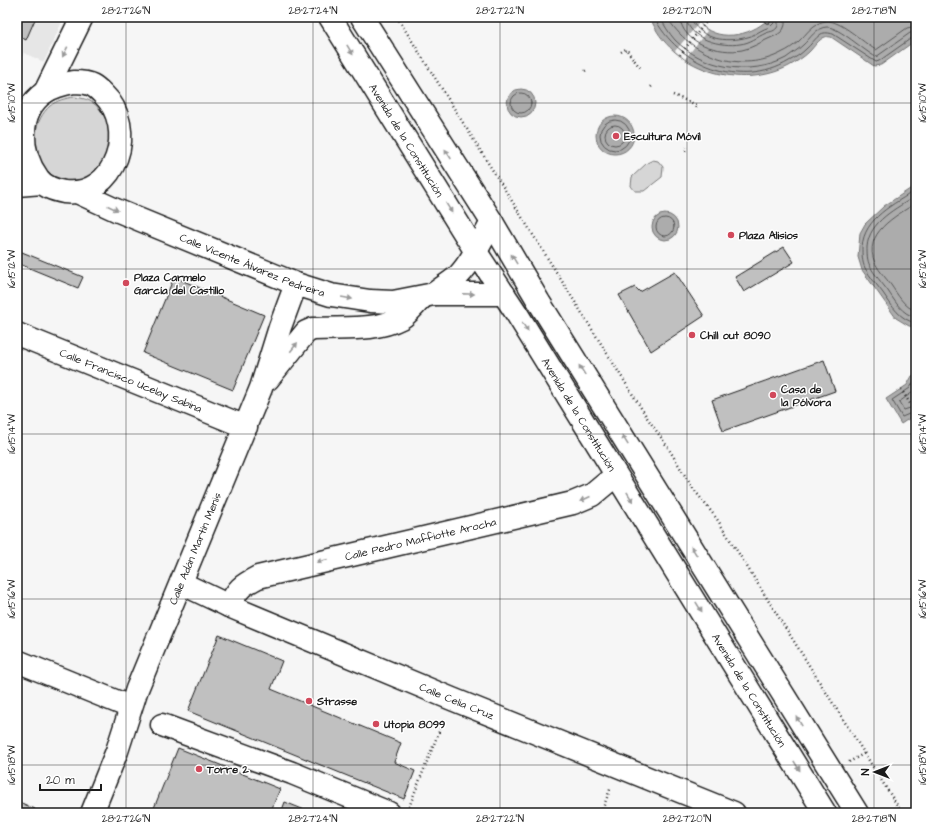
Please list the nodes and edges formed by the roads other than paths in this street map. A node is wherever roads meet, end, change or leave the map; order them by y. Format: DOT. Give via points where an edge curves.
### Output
graph roads {
  1 [pos="82,17"];
  2 [pos="330,17"];
  3 [pos="362,17"];
  4 [pos="45,92"];
  5 [pos="21,121"];
  6 [pos="42,183"];
  7 [pos="17,185"];
  8 [pos="77,192"];
  9 [pos="492,222"];
  10 [pos="476,252"];
  11 [pos="296,284"];
  12 [pos="504,294"];
  13 [pos="429,295"];
  14 [pos="17,334"];
  15 [pos="261,388"];
  16 [pos="246,426"];
  17 [pos="616,475"];
  18 [pos="181,583"];
  19 [pos="229,606"];
  20 [pos="17,661"];
  21 [pos="130,707"];
  22 [pos="162,724"];
  23 [pos="92,813"];
  24 [pos="389,813"];
  25 [pos="734,813"];
  26 [pos="825,813"];
  27 [pos="857,813"];
  1 -- 4 [label="street, one-way"];
  2 -- 10 [label="street, Avenida de la Constitución, one-way"];
  9 -- 3 [label="street, one-way"];
  4 -- 5 [label="street"];
  4 -- 8 [label="street" via="59,85 74,82 92,85 109,100 119,122 120,146 109,173 92,188"];
  5 -- 6 [label="street" via="26,154 31,168"];
  6 -- 7 [label="street"];
  6 -- 8 [label="street" via="58,191"];
  8 -- 11 [label="street, Calle Vicente Álvarez Pedreira, one-way"];
  9 -- 10 [label="street, Calle Vicente Álvarez Pedreira"];
  27 -- 9 [label="street, one-way" via="539,302"];
  10 -- 12 [label="street, Avenida de la Constitución"];
  10 -- 13 [label="street, Calle Vicente Álvarez Pedreira" via="460,274"];
  11 -- 13 [label="street, Calle Vicente Álvarez Pedreira, one-way" via="331,295 375,301 393,302"];
  11 -- 15 [label="street, Calle Adán Martín Menis"];
  13 -- 12 [label="street, Calle Vicente Álvarez Pedreira, one-way"];
  12 -- 17 [label="street, Avenida de la Constitución, one-way"];
  15 -- 13 [label="street, one-way" via="306,332 384,325 402,317"];
  14 -- 16 [label="street, Calle Francisco Ucelay Sabina"];
  15 -- 16 [label="street, Calle Adán Martín Menis"];
  16 -- 18 [label="street, Calle Adán Martín Menis"];
  17 -- 19 [label="street, Calle Pedro Maffiotte Arocha, one-way" via="592,495 573,503 258,577 242,586"];
  17 -- 26 [label="street, Avenida de la Constitución, one-way"];
  18 -- 19 [label="street, Calle Celia Cruz"];
  18 -- 21 [label="street, Calle Adán Martín Menis"];
  19 -- 25 [label="street, Calle Celia Cruz"];
  20 -- 21 [label="street"];
  21 -- 23 [label="street, Calle Adán Martín Menis"];
  22 -- 24 [label="street"];
}
